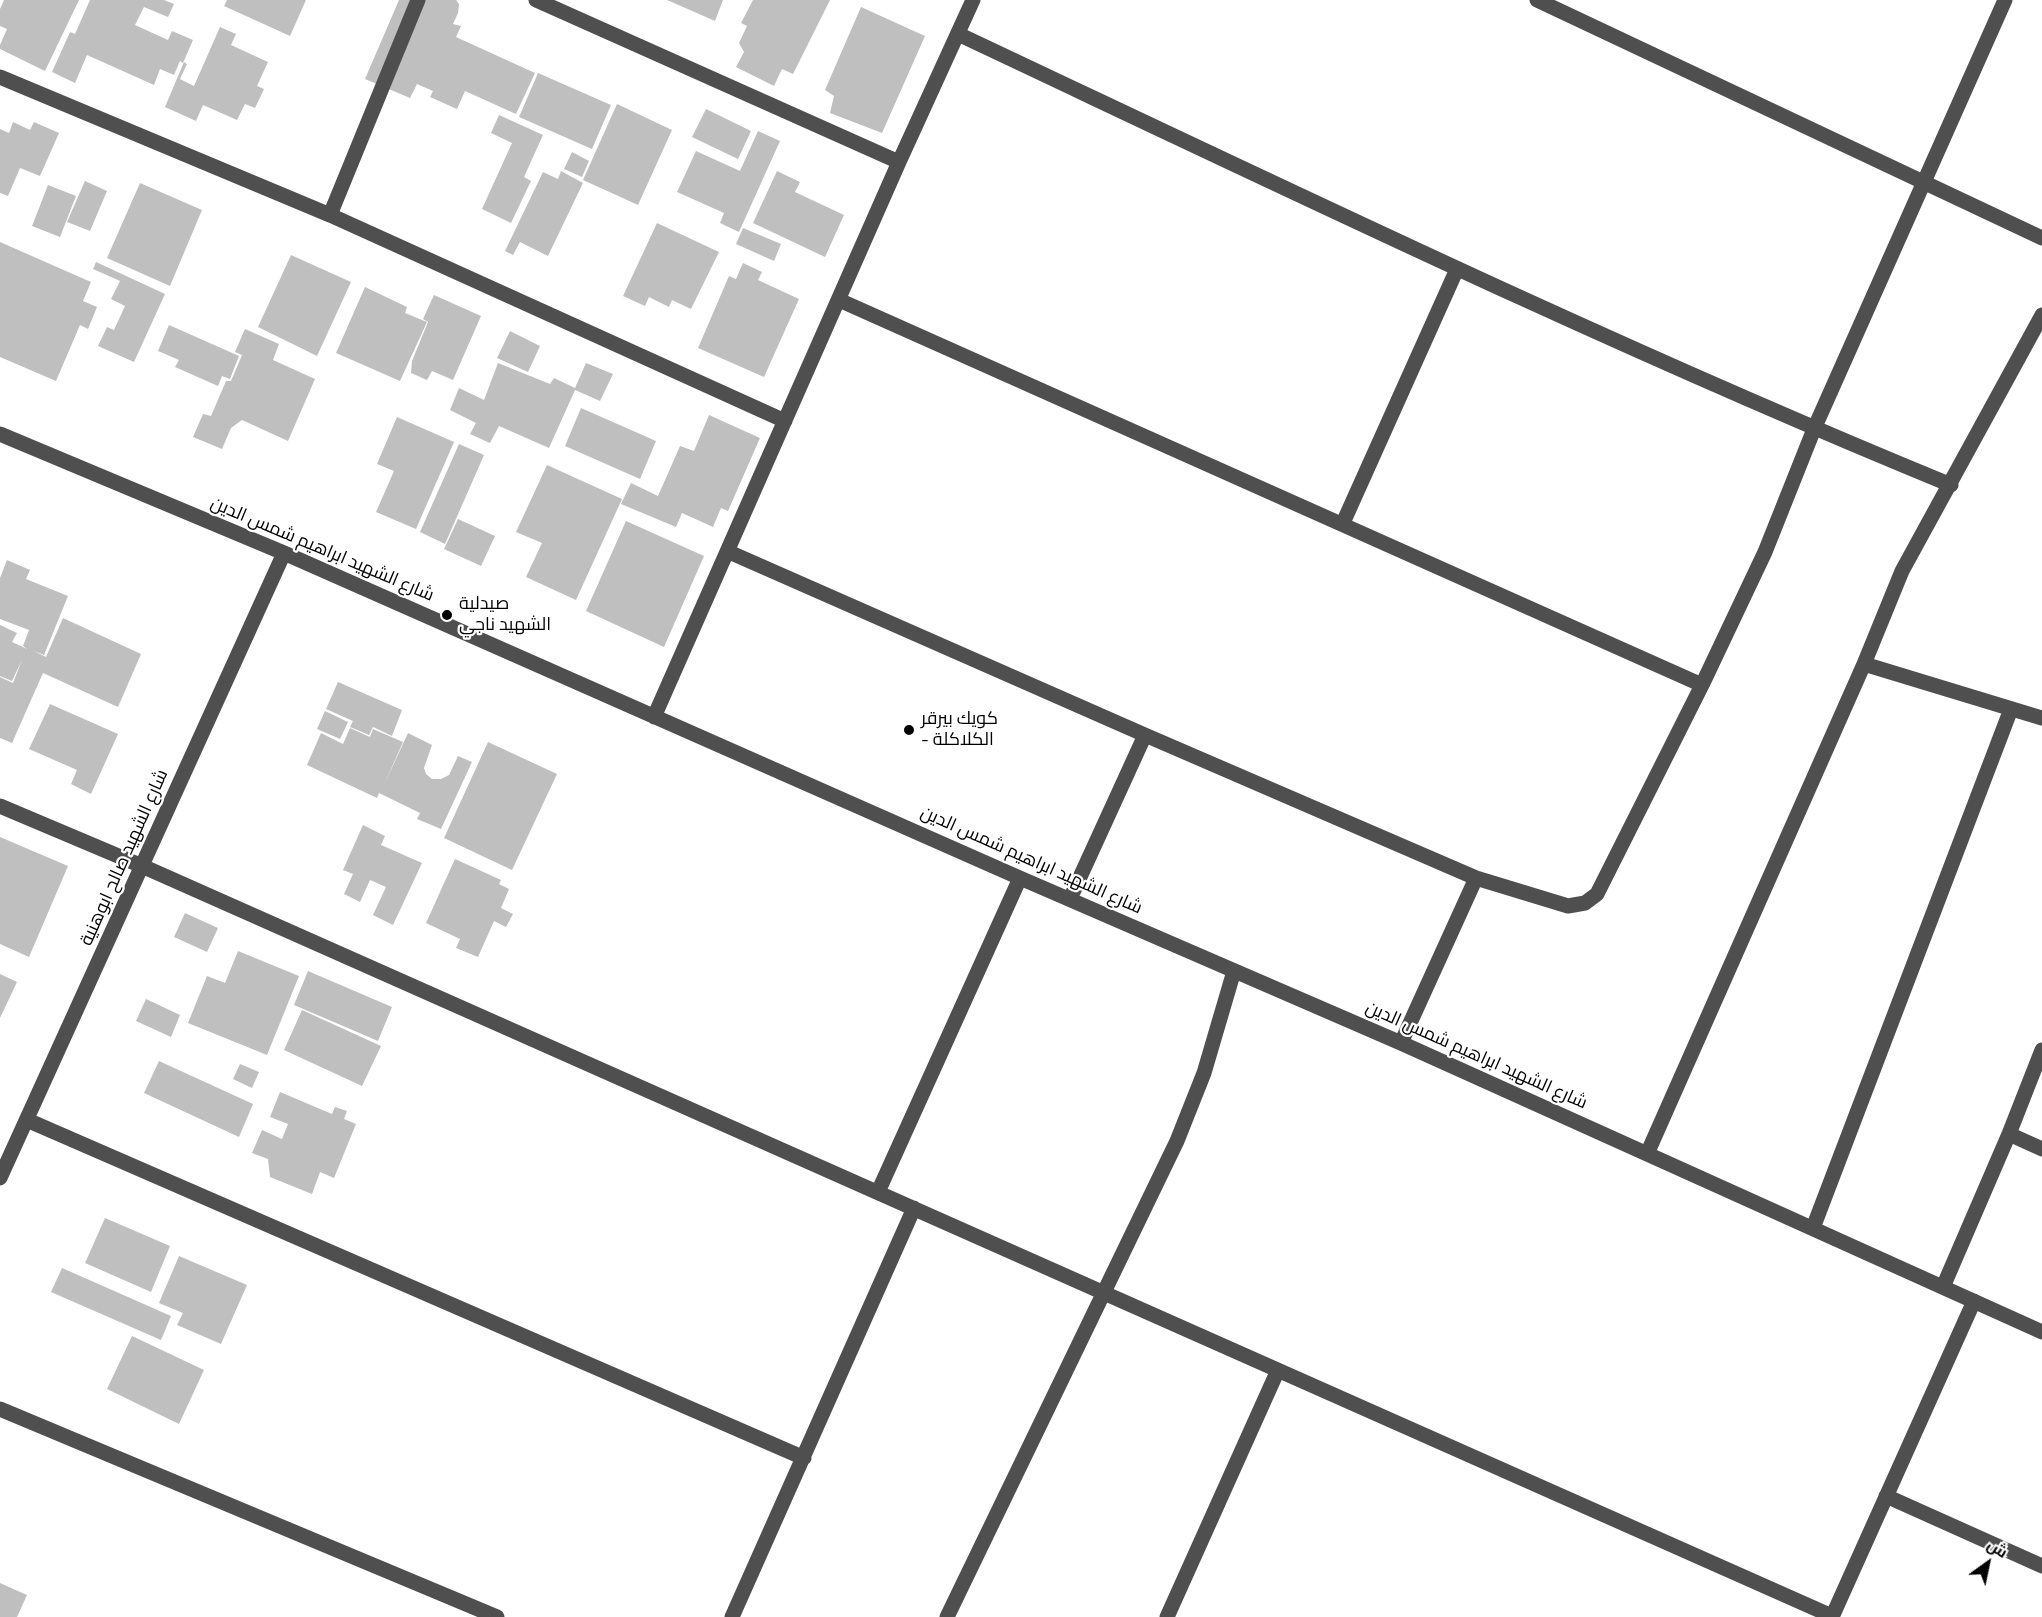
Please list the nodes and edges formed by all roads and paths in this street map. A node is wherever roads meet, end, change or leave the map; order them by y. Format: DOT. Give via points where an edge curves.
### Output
graph roads {
  1 [pos="418,0"];
  2 [pos="536,0"];
  3 [pos="973,0"];
  4 [pos="1537,0"];
  5 [pos="2005,0"];
  6 [pos="958,34"];
  7 [pos="0,77"];
  8 [pos="899,162"];
  9 [pos="1923,183"];
  10 [pos="330,215"];
  11 [pos="2042,238"];
  12 [pos="1457,269"];
  13 [pos="839,300"];
  14 [pos="2042,315"];
  15 [pos="784,421"];
  16 [pos="1814,429"];
  17 [pos="0,434"];
  18 [pos="1951,485"];
  19 [pos="1343,523"];
  20 [pos="729,552"];
  21 [pos="284,553"];
  22 [pos="1863,664"];
  23 [pos="1702,685"];
  24 [pos="2011,709"];
  25 [pos="654,717"];
  26 [pos="2042,718"];
  27 [pos="1145,735"];
  28 [pos="0,806"];
  29 [pos="142,867"];
  30 [pos="1020,878"];
  31 [pos="1476,878"];
  32 [pos="1070,899"];
  33 [pos="1234,971"];
  34 [pos="1401,1043"];
  35 [pos="2042,1050"];
  36 [pos="27,1120"];
  37 [pos="2009,1134"];
  38 [pos="6,1147"];
  39 [pos="2042,1149"];
  40 [pos="1647,1154"];
  41 [pos="0,1178"];
  42 [pos="878,1192"];
  43 [pos="914,1208"];
  44 [pos="1812,1228"];
  45 [pos="1943,1287"];
  46 [pos="1105,1293"];
  47 [pos="1974,1301"];
  48 [pos="2042,1332"];
  49 [pos="1278,1370"];
  50 [pos="0,1409"];
  51 [pos="804,1458"];
  52 [pos="1886,1496"];
  53 [pos="2042,1566"];
  54 [pos="737,1616"];
  55 [pos="1832,1616"];
  56 [pos="497,1617"];
  57 [pos="947,1617"];
  58 [pos="1167,1617"];
  1 -- 10 [label="street"];
  2 -- 8 [label="street"];
  3 -- 6 [label="street"];
  4 -- 9 [label="street"];
  5 -- 9 [label="street"];
  6 -- 8 [label="street"];
  6 -- 12 [label="street"];
  7 -- 10 [label="street"];
  8 -- 13 [label="street"];
  9 -- 11 [label="street"];
  9 -- 16 [label="street"];
  10 -- 15 [label="street"];
  12 -- 16 [label="street"];
  12 -- 19 [label="street"];
  13 -- 15 [label="street"];
  13 -- 19 [label="street"];
  14 -- 18 [label="street"];
  15 -- 20 [label="street"];
  16 -- 18 [label="street"];
  16 -- 23 [label="street" via="1765,552"];
  17 -- 21 [label="street, شارع الشهيد ابراهيم شمس الدين"];
  18 -- 22 [label="street" via="1902,571"];
  19 -- 23 [label="street"];
  20 -- 25 [label="street"];
  20 -- 27 [label="street"];
  21 -- 25 [label="street, شارع الشهيد ابراهيم شمس الدين"];
  21 -- 29 [label="street, شارع الشهيد صالح ابوهنية"];
  22 -- 24 [label="street"];
  22 -- 40 [label="street"];
  23 -- 31 [label="street" via="1597,894 1585,903 1568,906"];
  24 -- 26 [label="street"];
  24 -- 44 [label="street"];
  25 -- 30 [label="street, شارع الشهيد ابراهيم شمس الدين"];
  27 -- 31 [label="street"];
  27 -- 32 [label="street"];
  28 -- 29 [label="street"];
  29 -- 36 [label="street, شارع الشهيد صالح ابوهنية"];
  29 -- 42 [label="street"];
  30 -- 32 [label="street, شارع الشهيد ابراهيم شمس الدين"];
  30 -- 42 [label="street"];
  31 -- 34 [label="street"];
  32 -- 33 [label="street, شارع الشهيد ابراهيم شمس الدين"];
  33 -- 34 [label="street, شارع الشهيد ابراهيم شمس الدين"];
  33 -- 46 [label="street" via="1185,1122"];
  34 -- 40 [label="street, شارع الشهيد ابراهيم شمس الدين"];
  35 -- 37 [label="street"];
  36 -- 38 [label="street, شارع الشهيد صالح ابوهنية"];
  36 -- 51 [label="street"];
  37 -- 39 [label="street"];
  37 -- 45 [label="street"];
  38 -- 41 [label="street, شارع الشهيد صالح ابوهنية"];
  40 -- 44 [label="street, شارع الشهيد ابراهيم شمس الدين"];
  42 -- 43 [label="street"];
  43 -- 46 [label="street"];
  43 -- 51 [label="street"];
  44 -- 45 [label="street, شارع الشهيد ابراهيم شمس الدين"];
  45 -- 47 [label="street, شارع الشهيد ابراهيم شمس الدين"];
  46 -- 49 [label="street"];
  46 -- 57 [label="street"];
  47 -- 48 [label="street, شارع الشهيد ابراهيم شمس الدين"];
  47 -- 52 [label="street"];
  49 -- 55 [label="street"];
  49 -- 58 [label="street"];
  50 -- 56 [label="street"];
  51 -- 54 [label="street"];
  52 -- 53 [label="street"];
  52 -- 55 [label="street"];
}
